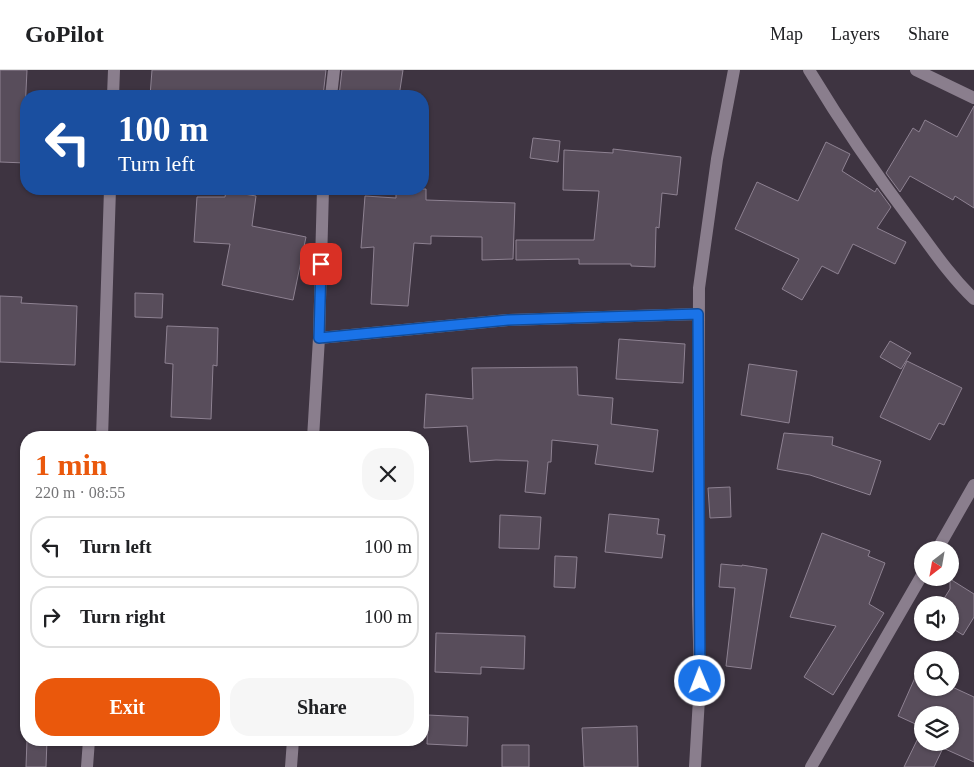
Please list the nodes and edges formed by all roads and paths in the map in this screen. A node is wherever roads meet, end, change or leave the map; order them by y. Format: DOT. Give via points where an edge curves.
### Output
graph roads {
  1 [pos="114,70"];
  2 [pos="334,70"];
  3 [pos="734,70"];
  4 [pos="809,70"];
  5 [pos="916,70"];
  6 [pos="113,90"];
  7 [pos="332,90"];
  8 [pos="974,98"];
  9 [pos="110,195"];
  10 [pos="323,195"];
  11 [pos="974,299"];
  12 [pos="698,314"];
  13 [pos="319,338"];
  14 [pos="102,431"];
  15 [pos="313,431"];
  16 [pos="974,485"];
  17 [pos="942,541"];
  18 [pos="916,586"];
  19 [pos="89,746"];
  20 [pos="293,746"];
  21 [pos="87,767"];
  22 [pos="291,767"];
  23 [pos="695,767"];
  24 [pos="811,767"];
  1 -- 6 [label="street"];
  2 -- 7 [label="street"];
  3 -- 12 [label="street" via="705,239"];
  4 -- 11 [label="street" via="876,175 956,282"];
  5 -- 8 [label="street"];
  9 -- 14 [label="street"];
  10 -- 13 [label="street"];
  12 -- 13 [label="street" via="508,320"];
  12 -- 23 [label="street" via="700,681"];
  13 -- 15 [label="street"];
  16 -- 17 [label="street"];
  18 -- 24 [label="street"];
  19 -- 21 [label="street"];
  20 -- 22 [label="street"];
}
